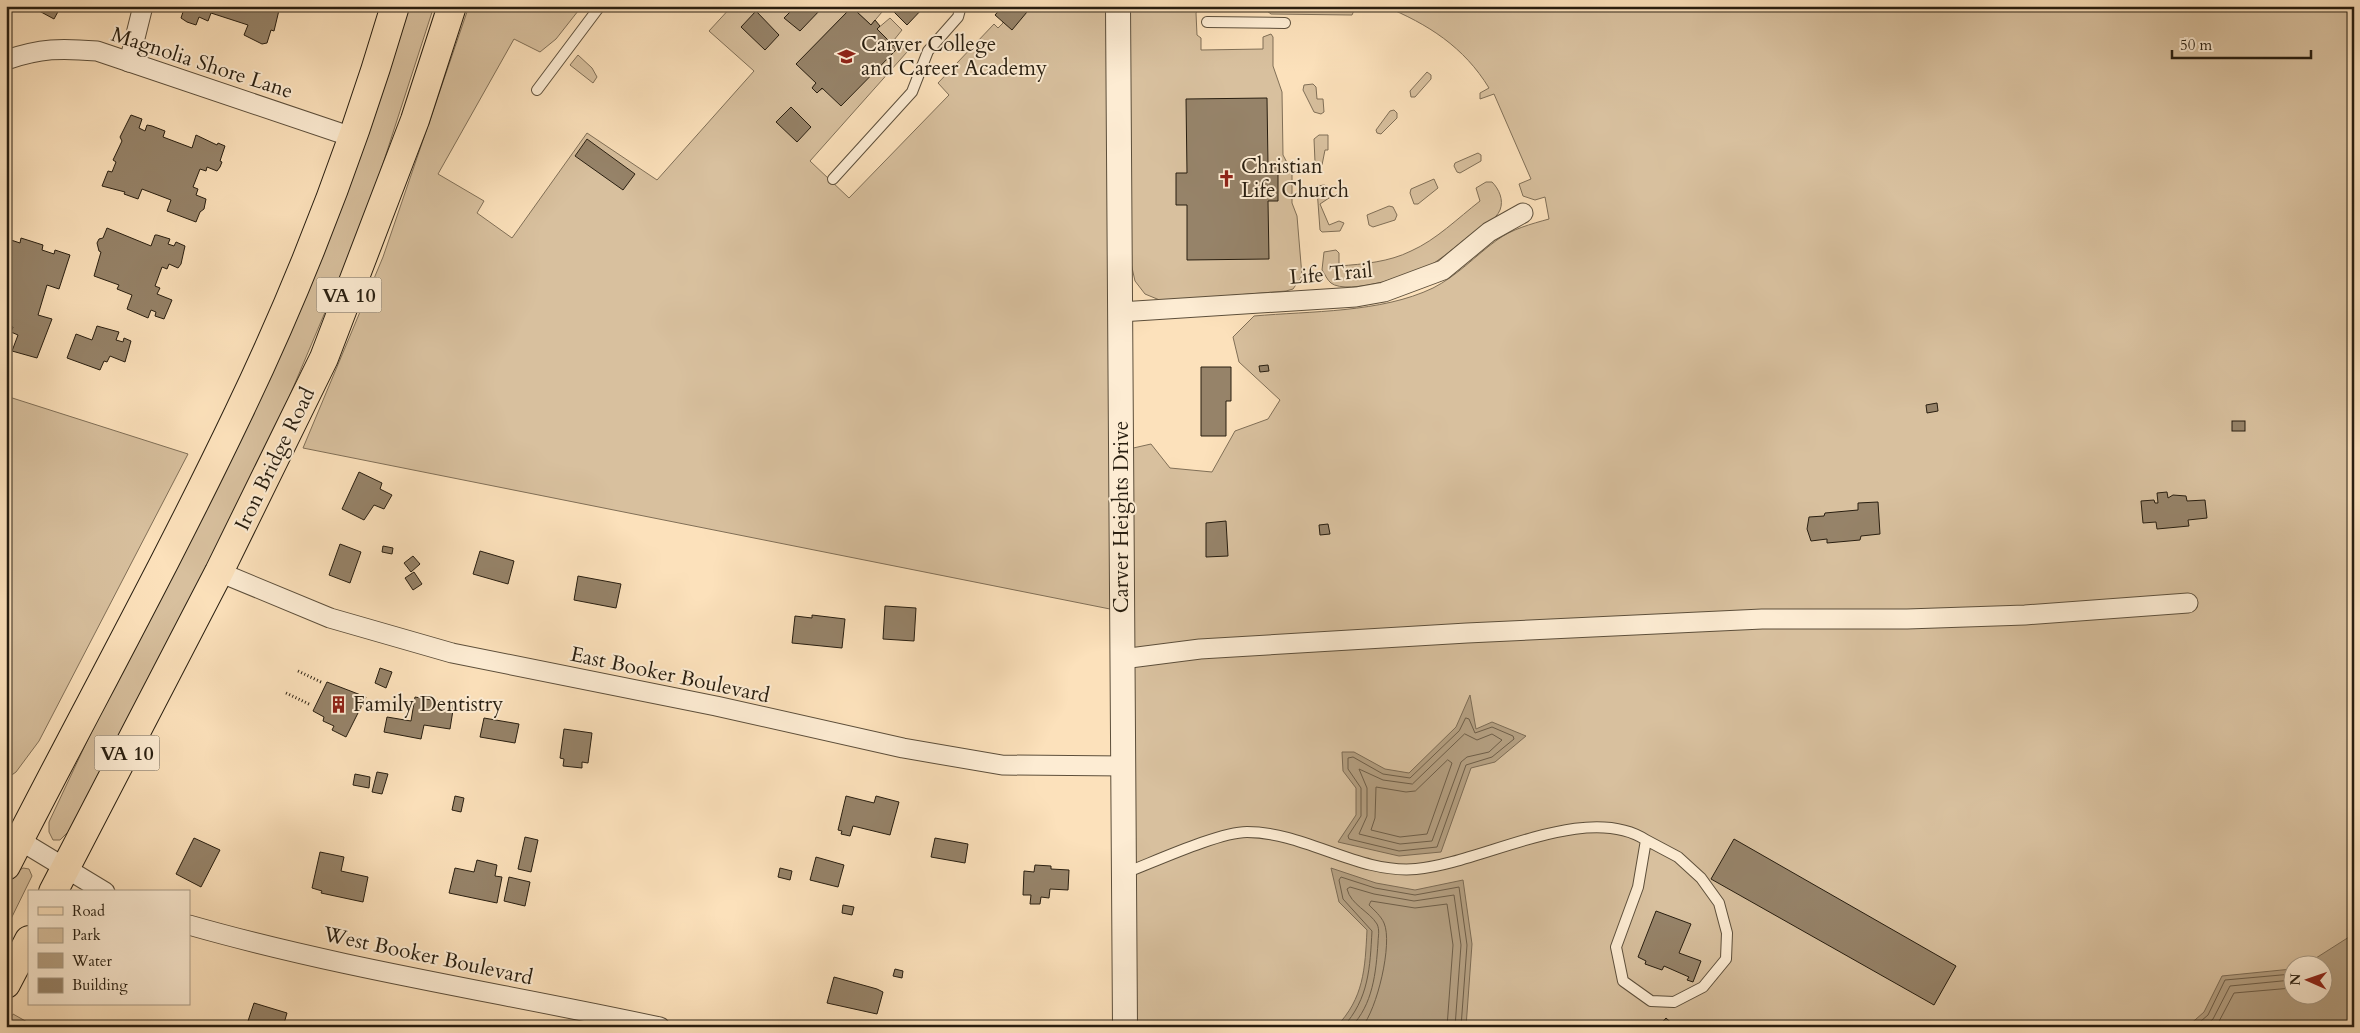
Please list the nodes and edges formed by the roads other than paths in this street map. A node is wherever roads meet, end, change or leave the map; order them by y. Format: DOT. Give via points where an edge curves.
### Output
graph roads {
  1 [pos="143,6"];
  2 [pos="395,6"];
  3 [pos="452,6"];
  4 [pos="600,6"];
  5 [pos="961,6"];
  6 [pos="1118,6"];
  7 [pos="1207,22"];
  8 [pos="1285,23"];
  9 [pos="6,60"];
  10 [pos="129,62"];
  11 [pos="537,90"];
  12 [pos="352,136"];
  13 [pos="833,179"];
  14 [pos="1523,213"];
  15 [pos="1120,312"];
  16 [pos="220,572"];
  17 [pos="2188,603"];
  18 [pos="1122,659"];
  19 [pos="1124,766"];
  20 [pos="13,835"];
  21 [pos="1646,840"];
  22 [pos="6,866"];
  23 [pos="1125,873"];
  24 [pos="59,880"];
  25 [pos="98,890"];
  26 [pos="190,925"];
  27 [pos="28,942"];
  28 [pos="6,984"];
  29 [pos="660,1027"];
  30 [pos="1125,1027"];
  1 -- 10 [label="street"];
  2 -- 12 [label="main road, VA 10"];
  3 -- 16 [label="main road, Iron Bridge Road / VA 10" via="389,191 324,358"];
  4 -- 11 [label="lane"];
  5 -- 13 [label="lane" via="958,17 928,51 912,92"];
  6 -- 15 [label="street, Carver Heights Drive"];
  7 -- 8 [label="lane"];
  9 -- 10 [label="street, Magnolia Shore Lane" via="56,48 97,51"];
  10 -- 12 [label="street, Magnolia Shore Lane"];
  12 -- 20 [label="main road, VA 10" via="288,301 239,412 138,614"];
  14 -- 15 [label="street, Life Trail" via="1489,232 1443,270 1384,292 1356,297"];
  15 -- 18 [label="street, Carver Heights Drive"];
  16 -- 19 [label="street, East Booker Boulevard" via="330,618 452,653 716,706 903,748 984,762"];
  16 -- 24 [label="main road, Iron Bridge Road / VA 10"];
  17 -- 18 [label="street" via="2025,615 1762,619 1467,633 1200,649"];
  18 -- 19 [label="street, Carver Heights Drive"];
  19 -- 23 [label="street, Carver Heights Drive"];
  20 -- 22 [label="main road, VA 10"];
  20 -- 24 [label="street"];
  21 -- 21 [label="lane" via="1638,887 1616,947 1623,980 1652,1002 1674,1002 1702,987 1726,958 1727,934 1719,903 1701,878 1678,857"];
  21 -- 23 [label="lane" via="1618,827 1591,827 1549,834 1415,869 1371,864 1262,833 1245,832"];
  23 -- 30 [label="street, Carver Heights Drive"];
  24 -- 25 [label="street"];
  26 -- 29 [label="street, West Booker Boulevard" via="411,977"];
  27 -- 28 [label="main road"];
}
